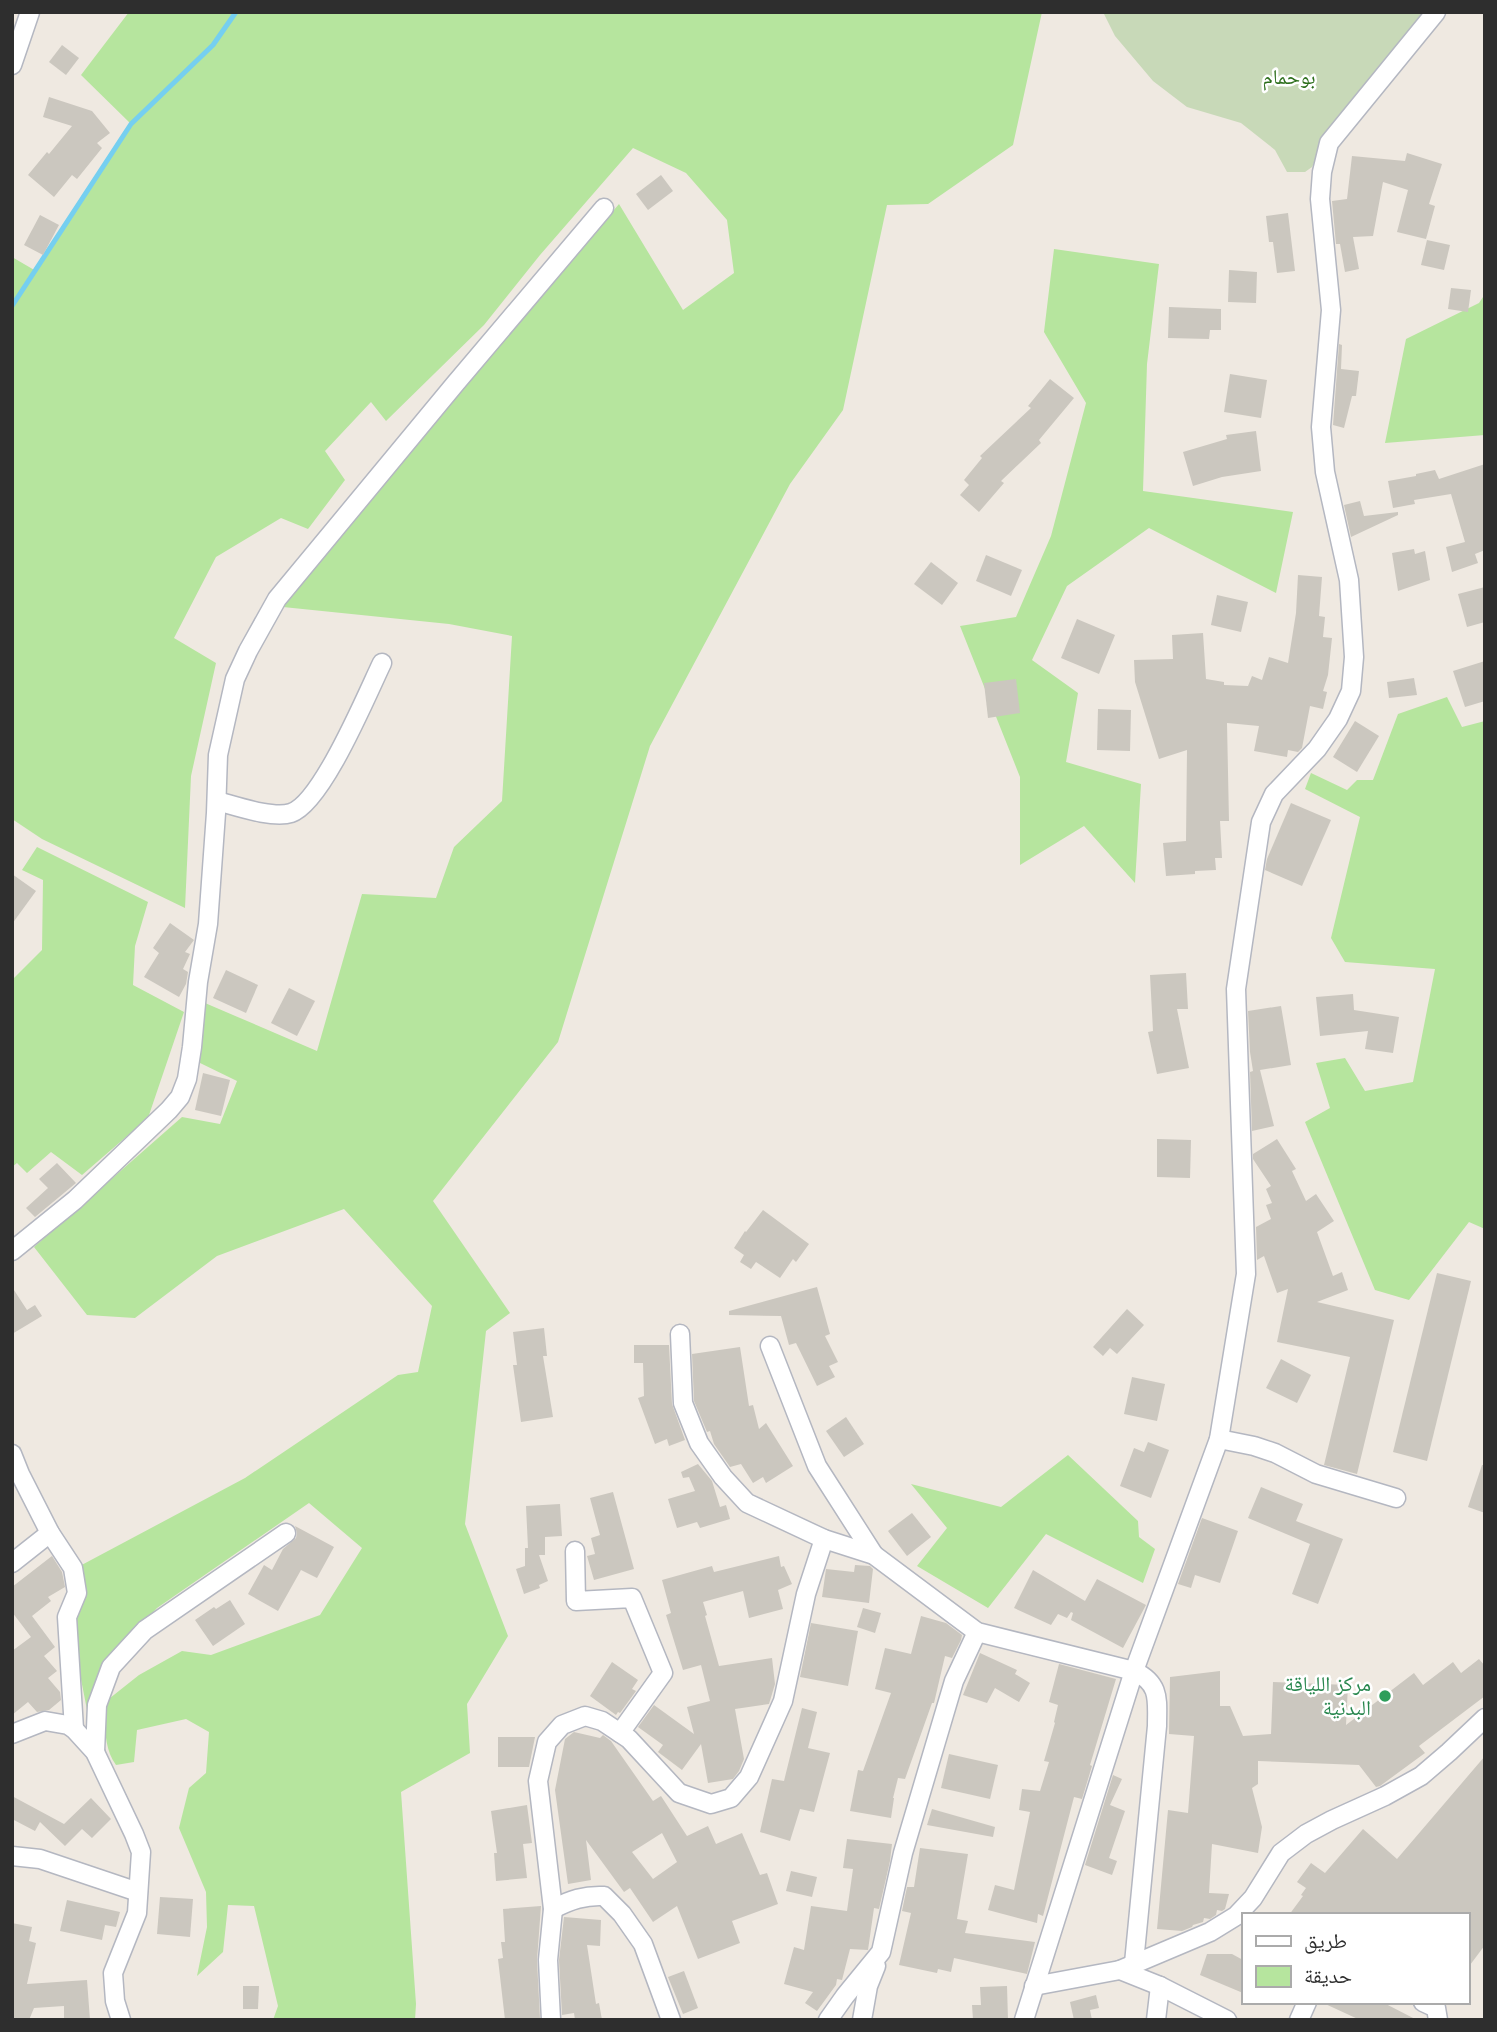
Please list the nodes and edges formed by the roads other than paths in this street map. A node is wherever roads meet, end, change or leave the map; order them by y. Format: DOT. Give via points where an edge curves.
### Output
graph roads {
  1 [pos="30,12"];
  2 [pos="1436,12"];
  3 [pos="12,65"];
  4 [pos="604,208"];
  5 [pos="382,663"];
  6 [pos="217,802"];
  7 [pos="12,1251"];
  8 [pos="680,1334"];
  9 [pos="770,1346"];
  10 [pos="1219,1439"];
  11 [pos="12,1454"];
  12 [pos="1396,1498"];
  13 [pos="50,1533"];
  14 [pos="286,1533"];
  15 [pos="824,1539"];
  16 [pos="575,1551"];
  17 [pos="874,1555"];
  18 [pos="12,1563"];
  19 [pos="977,1632"];
  20 [pos="1134,1671"];
  21 [pos="1485,1718"];
  22 [pos="74,1729"];
  23 [pos="620,1733"];
  24 [pos="12,1734"];
  25 [pos="95,1752"];
  26 [pos="12,1856"];
  27 [pos="138,1892"];
  28 [pos="553,1909"];
  29 [pos="881,1952"];
  30 [pos="1127,1966"];
  31 [pos="1034,1986"];
  32 [pos="1160,1986"];
  33 [pos="1306,2004"];
  34 [pos="1427,2004"];
  35 [pos="121,2020"];
  36 [pos="551,2020"];
  37 [pos="671,2020"];
  38 [pos="828,2020"];
  39 [pos="862,2020"];
  40 [pos="1024,2020"];
  41 [pos="1156,2020"];
  42 [pos="1227,2020"];
  43 [pos="1299,2020"];
  44 [pos="1438,2020"];
  1 -- 3 [label="street"];
  2 -- 10 [label="street" via="1329,143 1322,172 1320,199 1331,310 1321,427 1325,472 1349,580 1352,691 1317,749 1274,794 1261,822 1237,989 1245,1274"];
  4 -- 6 [label="street" via="277,599 235,679 218,755"];
  5 -- 6 [label="street" via="352,729 303,806 275,814"];
  6 -- 7 [label="street" via="208,924 187,1079 180,1097 75,1200"];
  8 -- 15 [label="street" via="683,1404 707,1455 747,1503"];
  9 -- 17 [label="street" via="817,1466"];
  10 -- 12 [label="street" via="1275,1453 1316,1474"];
  10 -- 20 [label="street"];
  11 -- 13 [label="street"];
  13 -- 18 [label="street"];
  13 -- 22 [label="street" via="73,1568 77,1593 67,1617"];
  14 -- 25 [label="street" via="145,1630 111,1667 97,1705"];
  15 -- 17 [label="street"];
  15 -- 23 [label="street" via="806,1594 783,1701 749,1777 731,1798 711,1804 679,1793"];
  16 -- 23 [label="street" via="576,1601 632,1598 663,1673"];
  17 -- 19 [label="street"];
  19 -- 20 [label="street"];
  19 -- 29 [label="street" via="954,1681 903,1853"];
  20 -- 30 [label="street" via="1146,1677 1157,1692 1157,1726"];
  20 -- 31 [label="street"];
  21 -- 30 [label="street" via="1421,1776 1289,1847 1236,1916"];
  22 -- 24 [label="street" via="45,1721"];
  22 -- 25 [label="street"];
  23 -- 28 [label="street" via="585,1716 562,1726 547,1742 538,1781"];
  25 -- 27 [label="street" via="141,1852"];
  26 -- 27 [label="street" via="40,1859"];
  27 -- 35 [label="street" via="137,1913 113,1973"];
  28 -- 36 [label="street" via="548,1960"];
  28 -- 37 [label="street" via="570,1900 604,1896 643,1944"];
  29 -- 38 [label="street"];
  29 -- 39 [label="street"];
  30 -- 31 [label="street"];
  30 -- 32 [label="street"];
  31 -- 40 [label="street"];
  32 -- 41 [label="street"];
  32 -- 42 [label="street"];
  33 -- 43 [label="street"];
  34 -- 44 [label="street" via="1436,2008"];
}
